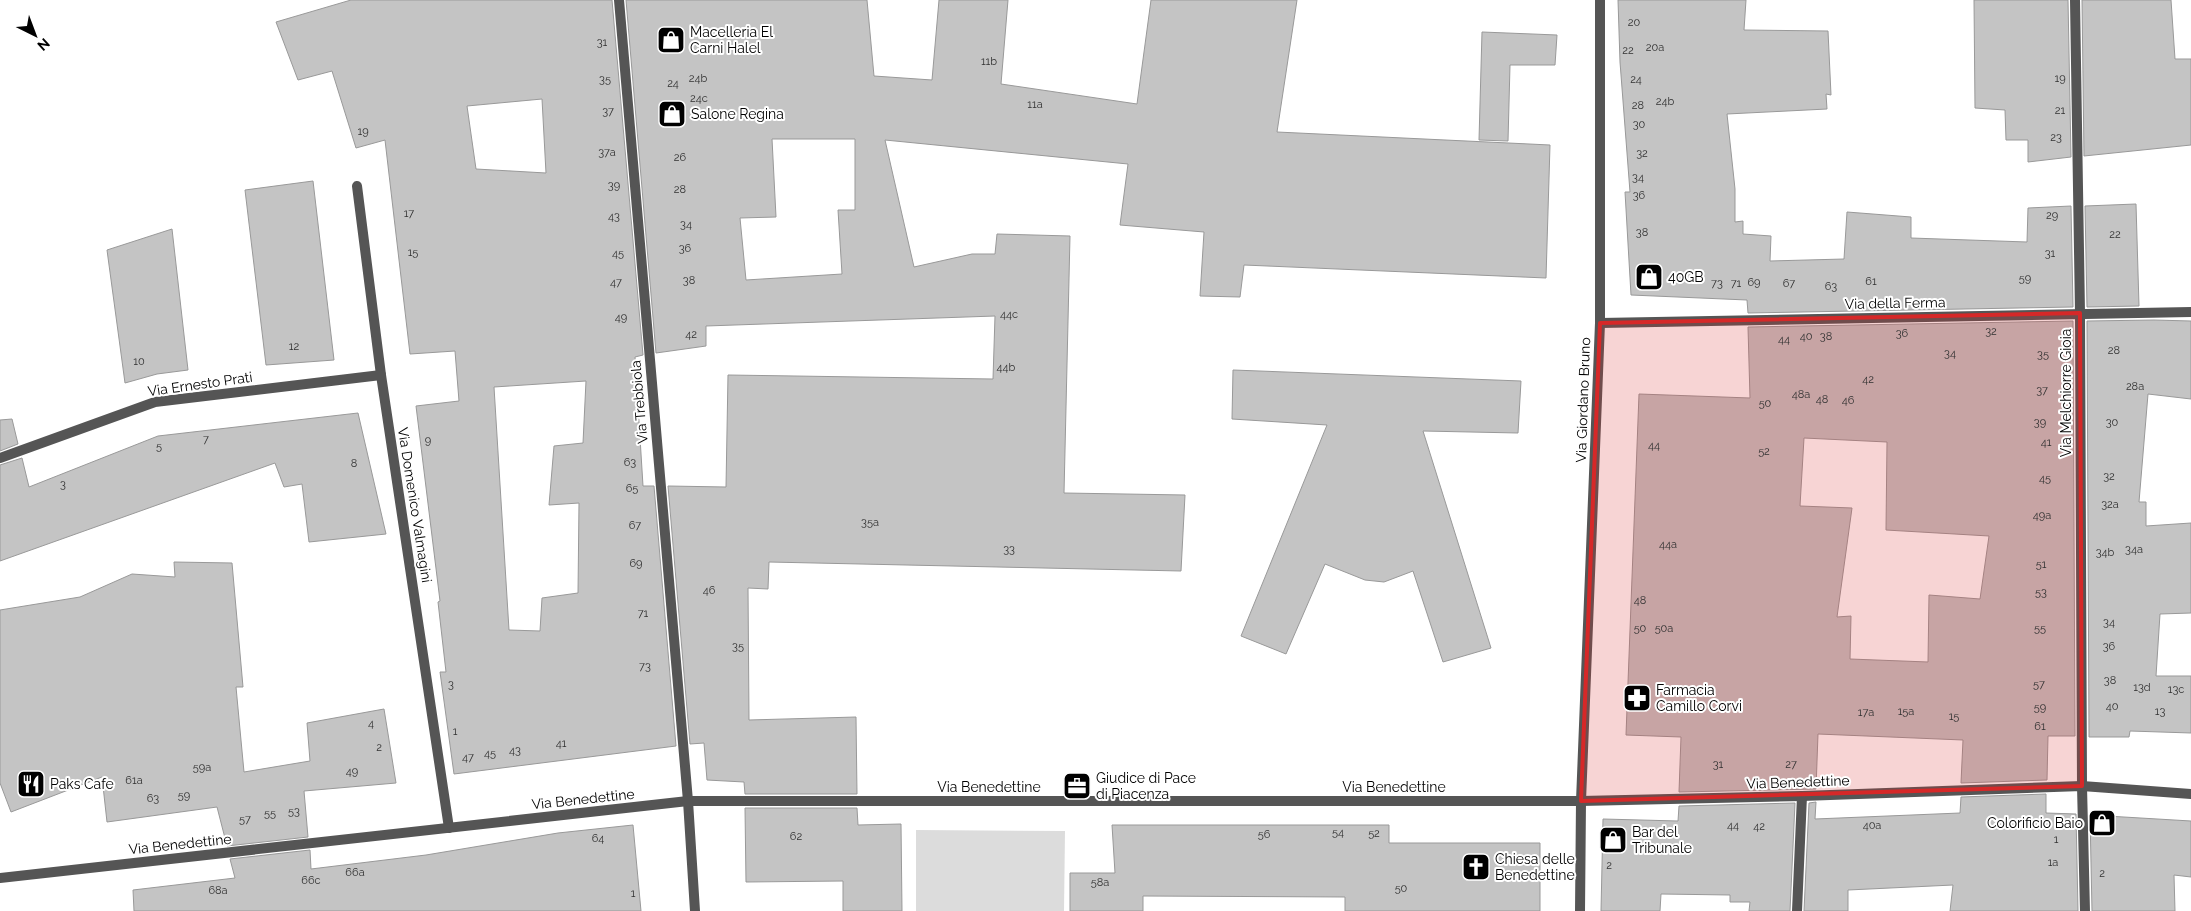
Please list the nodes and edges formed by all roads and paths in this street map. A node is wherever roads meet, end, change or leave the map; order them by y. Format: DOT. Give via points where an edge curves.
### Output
graph roads {
  1 [pos="618,0"];
  2 [pos="1600,0"];
  3 [pos="2075,0"];
  4 [pos="357,186"];
  5 [pos="2191,312"];
  6 [pos="2080,313"];
  7 [pos="1600,323"];
  8 [pos="381,375"];
  9 [pos="0,458"];
  10 [pos="2082,786"];
  11 [pos="2191,794"];
  12 [pos="1802,796"];
  13 [pos="688,801"];
  14 [pos="1581,801"];
  15 [pos="449,828"];
  16 [pos="0,878"];
  17 [pos="695,911"];
  18 [pos="1580,911"];
  19 [pos="1797,911"];
  20 [pos="2085,911"];
  1 -- 13 [label="street, Via Trebbiola"];
  2 -- 7 [label="street, Via Giordano Bruno"];
  3 -- 6 [label="street, Via Melchiorre Gioia"];
  4 -- 8 [label="street, Via Domenico Valmagini"];
  5 -- 6 [label="street, Via della Ferma"];
  6 -- 7 [label="street, Via della Ferma"];
  6 -- 10 [label="street, Via Melchiorre Gioia"];
  7 -- 14 [label="street, Via Giordano Bruno"];
  8 -- 9 [label="street, Via Ernesto Prati" via="155,402"];
  8 -- 15 [label="street, Via Domenico Valmagini"];
  10 -- 11 [label="street, Via Benedettine"];
  10 -- 12 [label="street, Via Benedettine"];
  10 -- 20 [label="street, Via Melchiorre Gioia"];
  12 -- 14 [label="street, Via Benedettine"];
  12 -- 19 [label="street"];
  13 -- 14 [label="street, Via Benedettine"];
  13 -- 15 [label="street, Via Benedettine"];
  13 -- 17 [label="street, Via Trebbiola"];
  14 -- 18 [label="street, Via Giordano Bruno"];
  15 -- 16 [label="street, Via Benedettine"];
}
